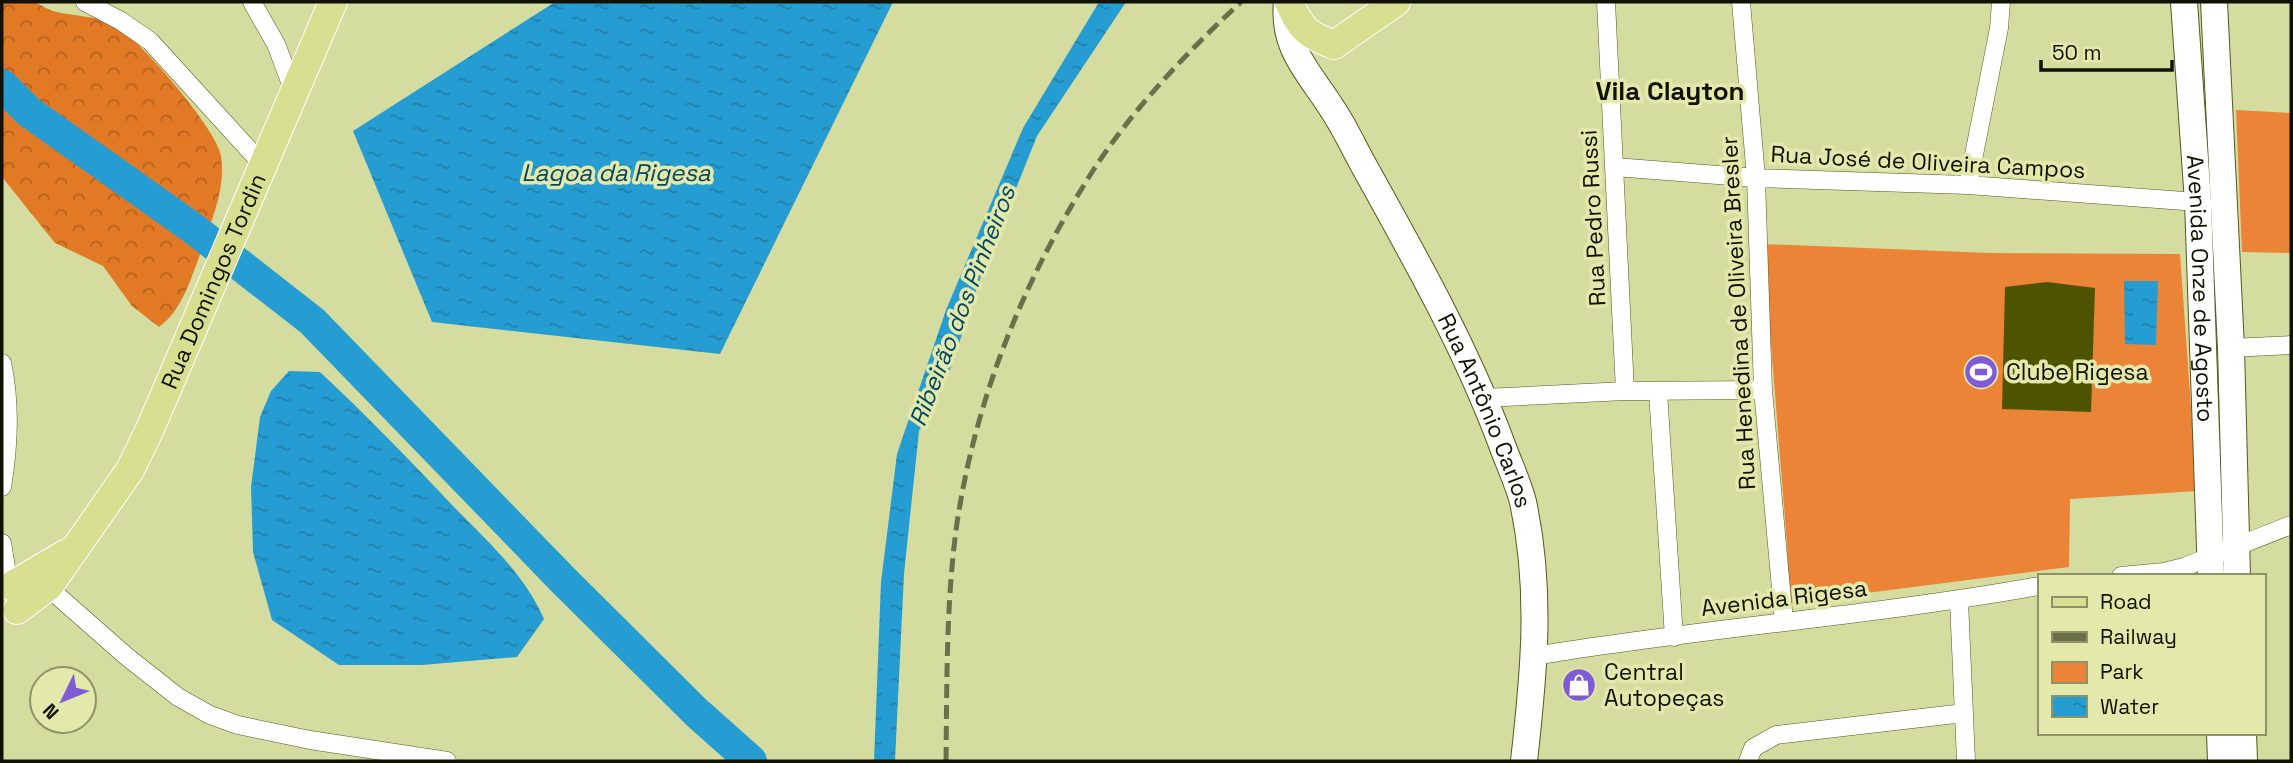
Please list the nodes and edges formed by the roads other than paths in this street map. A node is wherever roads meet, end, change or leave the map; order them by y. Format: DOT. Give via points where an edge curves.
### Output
graph roads {
  1 [pos="85,2"];
  2 [pos="252,2"];
  3 [pos="333,2"];
  4 [pos="1288,2"];
  5 [pos="1396,2"];
  6 [pos="1606,2"];
  7 [pos="1741,2"];
  8 [pos="2001,2"];
  9 [pos="2184,2"];
  10 [pos="2214,2"];
  11 [pos="276,44"];
  12 [pos="1334,45"];
  13 [pos="305,66"];
  14 [pos="294,92"];
  15 [pos="1322,94"];
  16 [pos="263,165"];
  17 [pos="1615,167"];
  18 [pos="1756,178"];
  19 [pos="1968,185"];
  20 [pos="2198,202"];
  21 [pos="2291,345"];
  22 [pos="2231,348"];
  23 [pos="2,363"];
  24 [pos="1763,390"];
  25 [pos="1625,391"];
  26 [pos="1658,391"];
  27 [pos="1484,398"];
  28 [pos="2,487"];
  29 [pos="2291,525"];
  30 [pos="2,543"];
  31 [pos="2236,545"];
  32 [pos="2211,566"];
  33 [pos="2142,574"];
  34 [pos="2237,574"];
  35 [pos="43,578"];
  36 [pos="2038,586"];
  37 [pos="1959,601"];
  38 [pos="7,604"];
  39 [pos="1784,622"];
  40 [pos="1674,637"];
  41 [pos="1534,656"];
  42 [pos="1964,713"];
  43 [pos="2220,735"];
  44 [pos="2243,735"];
  45 [pos="447,761"];
  46 [pos="1524,761"];
  47 [pos="1748,761"];
  48 [pos="1966,761"];
  49 [pos="2221,761"];
  50 [pos="2244,761"];
  1 -- 16 [label="street" via="150,41"];
  2 -- 11 [label="street"];
  3 -- 13 [label="main road, Rua Domingos Tordin"];
  4 -- 12 [label="main road" via="1299,24 1313,37"];
  4 -- 15 [label="main road, Rua Antônio Carlos" via="1284,21 1288,38"];
  5 -- 12 [label="main road"];
  6 -- 17 [label="street, Rua Pedro Russi"];
  7 -- 18 [label="street, Rua Henedina de Oliveira Bresler"];
  8 -- 19 [label="street"];
  9 -- 20 [label="main road, Avenida Onze de Agosto"];
  10 -- 22 [label="main road, Avenida Onze de Agosto"];
  11 -- 13 [label="street"];
  11 -- 14 [label="street"];
  12 -- 15 [label="main road" via="1325,61"];
  13 -- 14 [label="main road, Rua Domingos Tordin"];
  14 -- 16 [label="main road, Rua Domingos Tordin"];
  15 -- 27 [label="main road, Rua Antônio Carlos" via="1394,219"];
  16 -- 35 [label="main road, Rua Domingos Tordin" via="130,470 76,548"];
  17 -- 18 [label="street, Rua José de Oliveira Campos"];
  17 -- 25 [label="street, Rua Pedro Russi"];
  18 -- 19 [label="street, Rua José de Oliveira Campos"];
  18 -- 24 [label="street, Rua Henedina de Oliveira Bresler"];
  19 -- 20 [label="street, Rua José de Oliveira Campos"];
  20 -- 32 [label="main road, Avenida Onze de Agosto"];
  21 -- 22 [label="street"];
  22 -- 31 [label="main road, Avenida Onze de Agosto"];
  23 -- 28 [label="street" via="9,428"];
  24 -- 26 [label="street"];
  24 -- 39 [label="street, Rua Henedina de Oliveira Bresler"];
  25 -- 26 [label="street"];
  25 -- 27 [label="street"];
  26 -- 40 [label="street"];
  27 -- 41 [label="main road, Rua Antônio Carlos" via="1522,501 1535,589"];
  29 -- 31 [label="street"];
  30 -- 38 [label="street"];
  31 -- 32 [label="street"];
  31 -- 34 [label="main road, Avenida Onze de Agosto"];
  32 -- 33 [label="street"];
  35 -- 38 [label="main road, Rua Domingos Tordin"];
  35 -- 45 [label="street" via="126,656 178,697 210,715 310,740"];
  36 -- 37 [label="street, Avenida Rigesa"];
  37 -- 39 [label="street, Avenida Rigesa"];
  37 -- 42 [label="street"];
  39 -- 40 [label="street, Avenida Rigesa"];
  40 -- 41 [label="street, Avenida Rigesa"];
  41 -- 46 [label="main road, Rua Antônio Carlos"];
  42 -- 47 [label="street" via="1776,735 1753,748"];
  42 -- 48 [label="street"];
  43 -- 49 [label="main road"];
  44 -- 50 [label="main road"];
}
